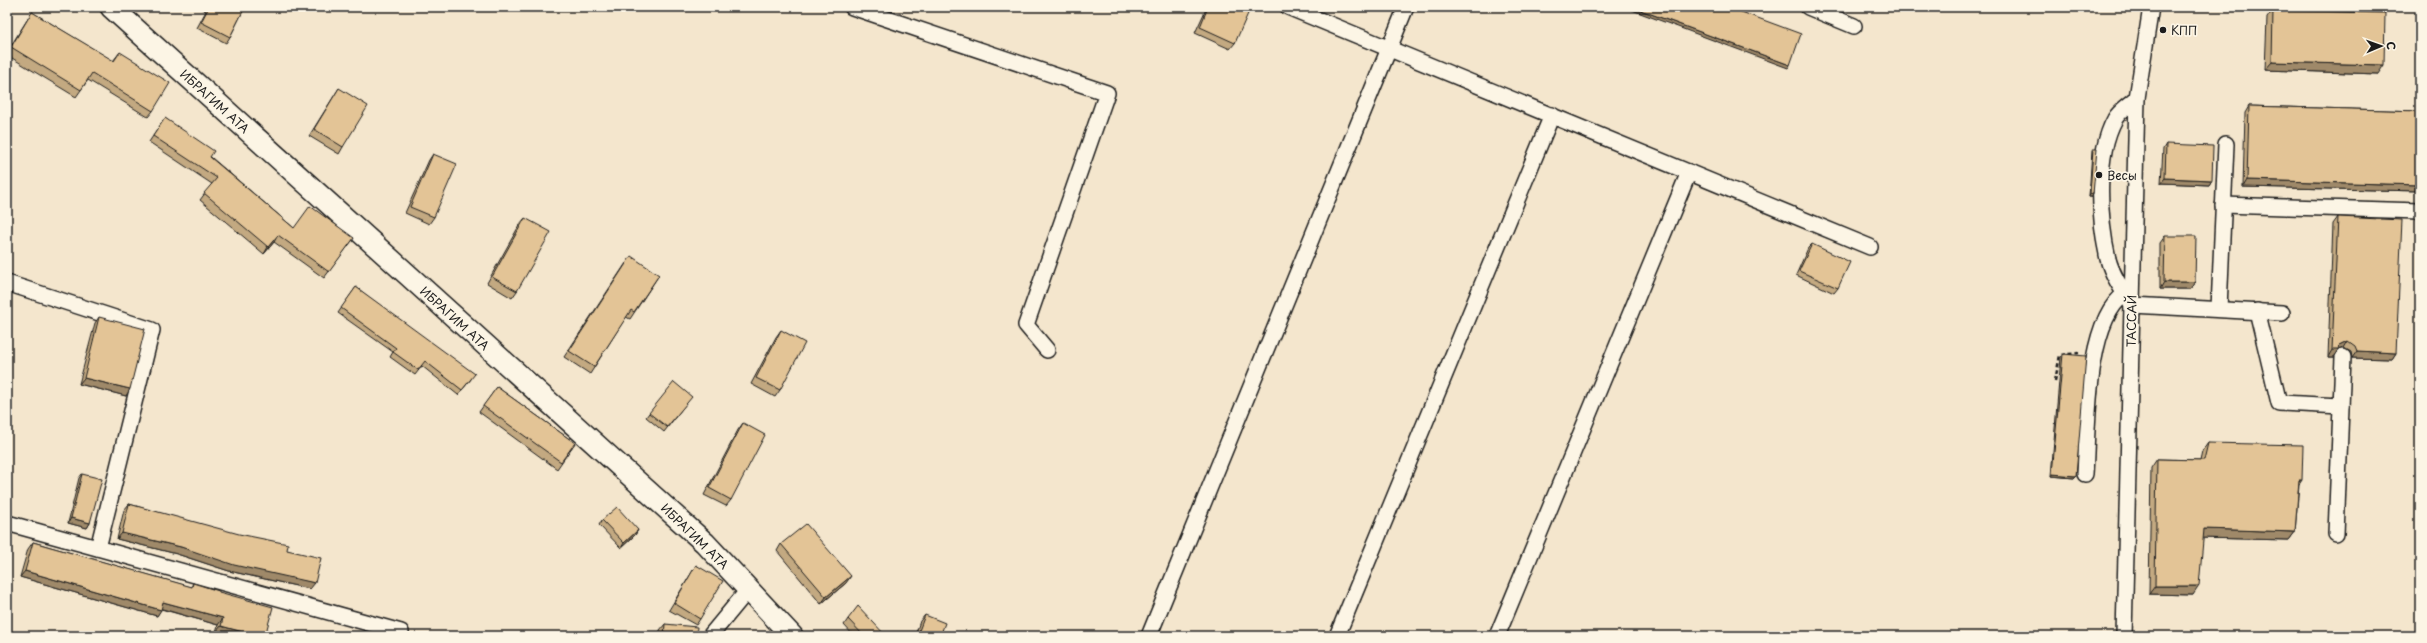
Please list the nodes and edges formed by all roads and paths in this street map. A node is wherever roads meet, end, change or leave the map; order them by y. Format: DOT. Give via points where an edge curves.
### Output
graph roads {
  1 [pos="111,7"];
  2 [pos="852,7"];
  3 [pos="1288,7"];
  4 [pos="1406,7"];
  5 [pos="1808,7"];
  6 [pos="2151,7"];
  7 [pos="1854,26"];
  8 [pos="1389,49"];
  9 [pos="2137,98"];
  10 [pos="1552,115"];
  11 [pos="2226,144"];
  12 [pos="1689,172"];
  13 [pos="2224,204"];
  14 [pos="2420,211"];
  15 [pos="1870,247"];
  16 [pos="7,283"];
  17 [pos="2128,299"];
  18 [pos="2219,309"];
  19 [pos="2257,311"];
  20 [pos="2282,313"];
  21 [pos="1047,350"];
  22 [pos="2093,356"];
  23 [pos="2343,357"];
  24 [pos="2055,381"];
  25 [pos="2341,406"];
  26 [pos="2085,474"];
  27 [pos="7,523"];
  28 [pos="2336,534"];
  29 [pos="98,548"];
  30 [pos="748,590"];
  31 [pos="400,636"];
  32 [pos="710,636"];
  33 [pos="792,636"];
  34 [pos="1149,636"];
  35 [pos="1337,636"];
  36 [pos="1497,636"];
  37 [pos="2124,636"];
  1 -- 30 [label="street, ИБРАГИМ АТА" via="705,543"];
  2 -- 21 [label="street" via="1107,93 1026,325"];
  3 -- 8 [label="street"];
  4 -- 8 [label="street"];
  5 -- 7 [label="street"];
  6 -- 9 [label="street, ТАССАЙ"];
  8 -- 10 [label="street"];
  8 -- 34 [label="street"];
  9 -- 17 [label="street, ТАССАЙ"];
  9 -- 17 [label="street" via="2116,118 2103,152 2100,197 2108,260"];
  10 -- 12 [label="street"];
  10 -- 35 [label="street"];
  11 -- 13 [label="street"];
  12 -- 15 [label="street"];
  12 -- 36 [label="street"];
  13 -- 14 [label="street"];
  13 -- 18 [label="street"];
  16 -- 29 [label="street" via="152,330"];
  17 -- 18 [label="street"];
  17 -- 22 [label="street" via="2118,299 2109,312"];
  17 -- 37 [label="street, ТАССАЙ"];
  18 -- 19 [label="street"];
  19 -- 20 [label="street"];
  19 -- 25 [label="street" via="2278,403"];
  22 -- 24 [label="path" via="2082,353 2060,355"];
  22 -- 26 [label="street"];
  23 -- 25 [label="street"];
  25 -- 28 [label="street"];
  27 -- 29 [label="street"];
  29 -- 31 [label="street" via="401,632"];
  30 -- 32 [label="street"];
  30 -- 33 [label="street, ИБРАГИМ АТА"];
}
